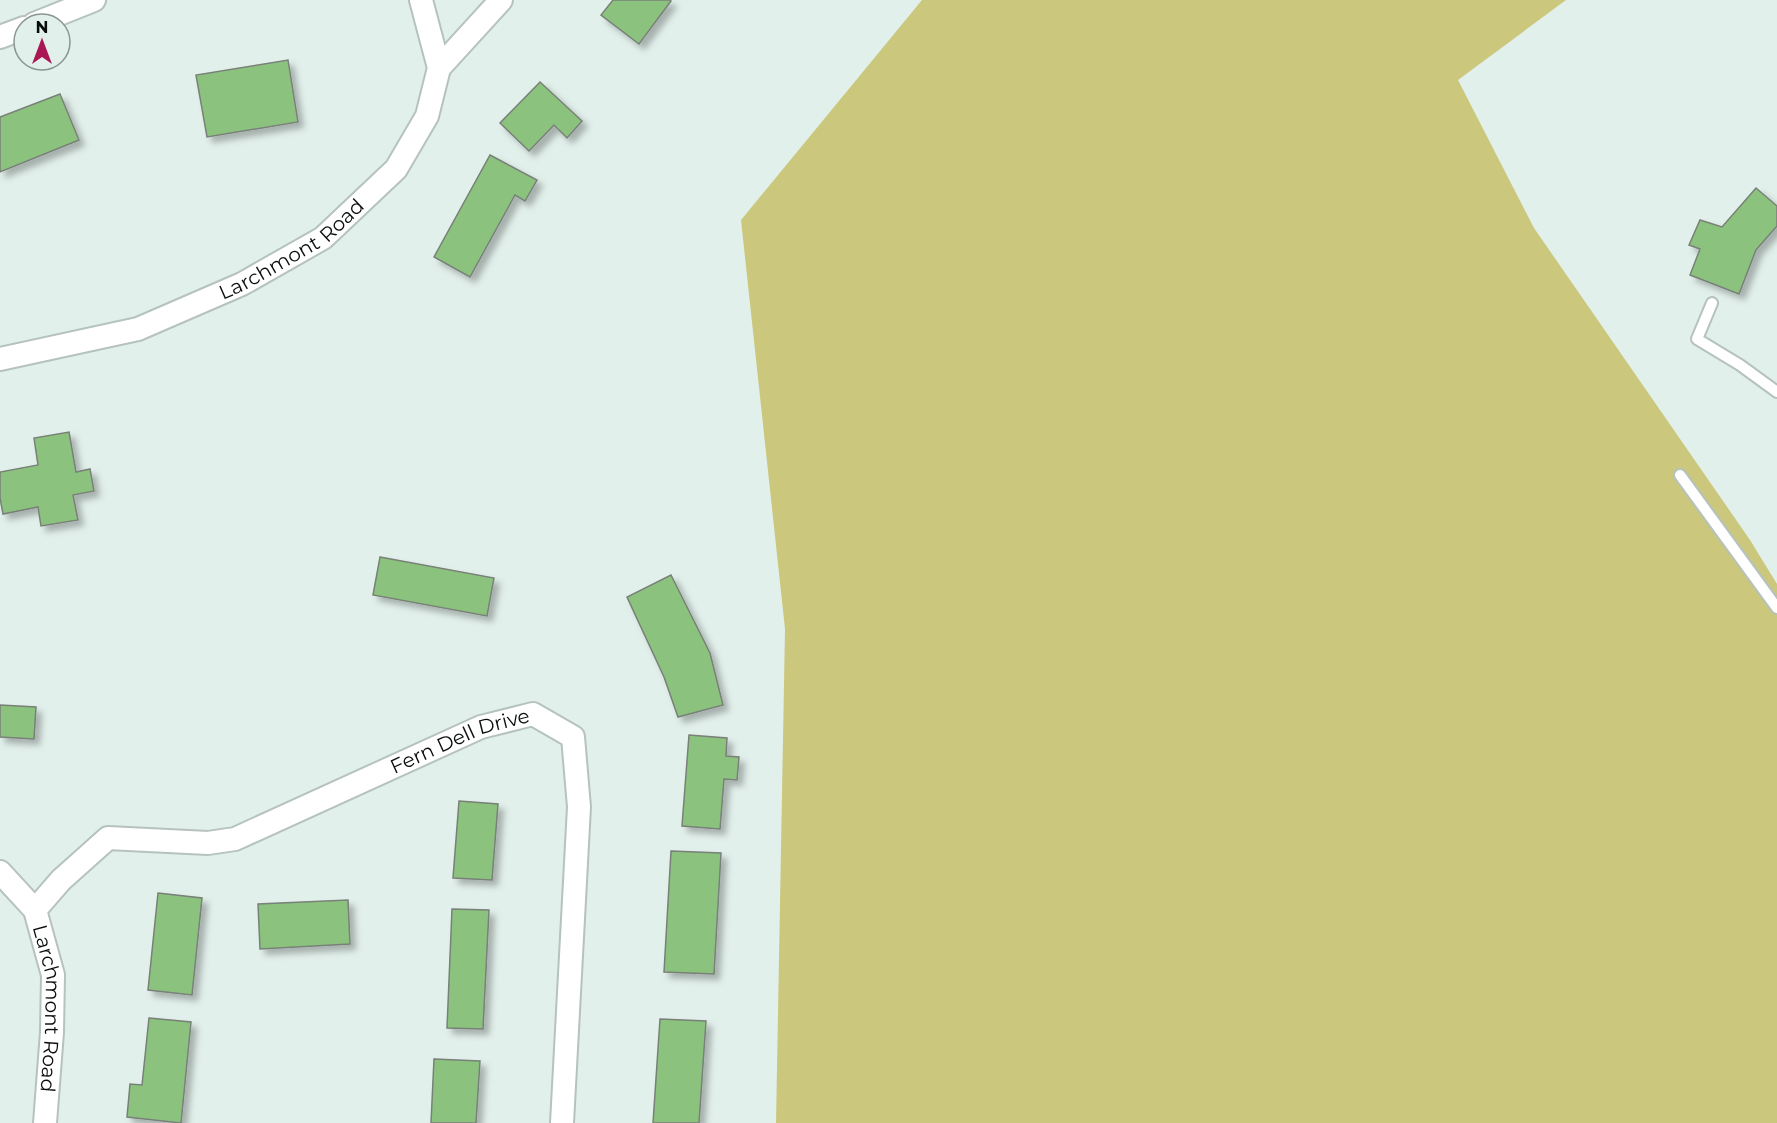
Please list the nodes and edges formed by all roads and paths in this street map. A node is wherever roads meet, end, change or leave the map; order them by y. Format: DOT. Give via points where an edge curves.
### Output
graph roads {
  1 [pos="94,0"];
  2 [pos="421,0"];
  3 [pos="501,0"];
  4 [pos="64,12"];
  5 [pos="439,68"];
  6 [pos="1712,303"];
  7 [pos="0,359"];
  8 [pos="1777,392"];
  9 [pos="1680,475"];
  10 [pos="1777,608"];
  11 [pos="0,872"];
  12 [pos="35,909"];
  13 [pos="45,1123"];
  14 [pos="562,1123"];
  1 -- 4 [label="street"];
  2 -- 5 [label="street, Larchmont Road"];
  3 -- 5 [label="street"];
  5 -- 7 [label="street, Larchmont Road" via="427,116 396,170 323,238 242,284 138,329"];
  6 -- 8 [label="lane" via="1697,339"];
  9 -- 10 [label="lane"];
  11 -- 12 [label="street, Larchmont Road"];
  12 -- 13 [label="street, Larchmont Road" via="53,975"];
  12 -- 14 [label="street, Fern Dell Drive" via="108,838 208,843 235,839 482,727 533,714 573,738 579,807"];
}
